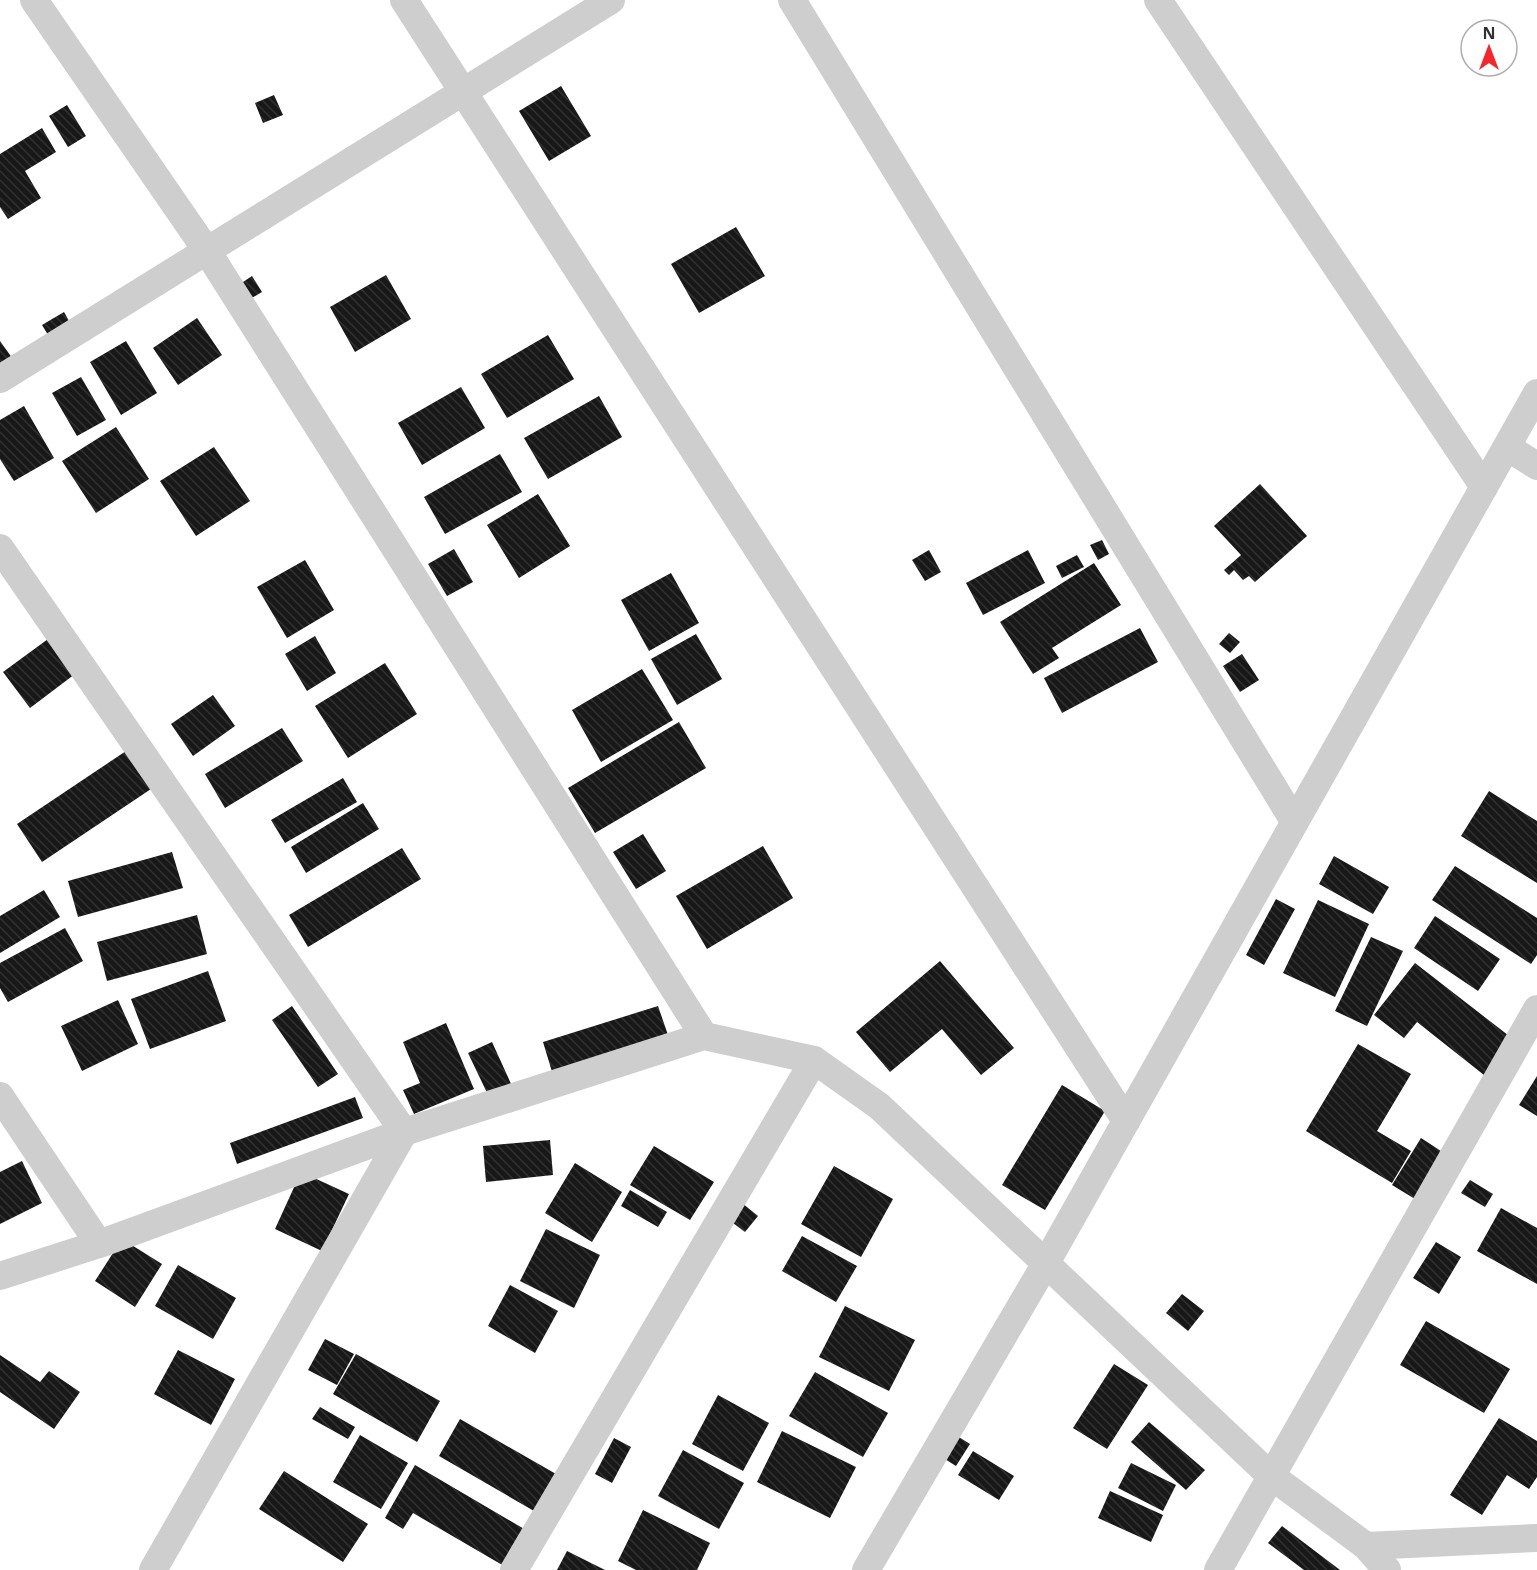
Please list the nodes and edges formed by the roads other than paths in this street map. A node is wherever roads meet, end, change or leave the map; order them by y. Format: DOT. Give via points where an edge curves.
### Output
graph roads {
  1 [pos="34,0"];
  2 [pos="404,0"];
  3 [pos="611,0"];
  4 [pos="792,0"];
  5 [pos="1158,0"];
  6 [pos="463,92"];
  7 [pos="207,251"];
  8 [pos="0,379"];
  9 [pos="1537,393"];
  10 [pos="1507,447"];
  11 [pos="1537,466"];
  12 [pos="1484,487"];
  13 [pos="0,548"];
  14 [pos="1294,821"];
  15 [pos="1537,1009"];
  16 [pos="704,1036"];
  17 [pos="814,1060"];
  18 [pos="0,1096"];
  19 [pos="1126,1121"];
  20 [pos="404,1132"];
  21 [pos="99,1244"];
  22 [pos="1046,1263"];
  23 [pos="0,1276"];
  24 [pos="1270,1475"];
  25 [pos="1537,1538"];
  26 [pos="1366,1545"];
  27 [pos="153,1570"];
  28 [pos="514,1570"];
  29 [pos="866,1570"];
  30 [pos="1218,1570"];
  31 [pos="1387,1570"];
  1 -- 7 [label="street"];
  2 -- 6 [label="street"];
  3 -- 6 [label="street"];
  4 -- 14 [label="street"];
  5 -- 12 [label="street"];
  6 -- 7 [label="street"];
  6 -- 19 [label="street"];
  7 -- 8 [label="street"];
  7 -- 16 [label="street"];
  9 -- 10 [label="street"];
  10 -- 11 [label="street"];
  10 -- 12 [label="street"];
  12 -- 14 [label="street"];
  13 -- 20 [label="street"];
  14 -- 19 [label="street"];
  15 -- 24 [label="street"];
  16 -- 17 [label="street"];
  16 -- 20 [label="street"];
  17 -- 22 [label="street" via="879,1106"];
  17 -- 28 [label="street"];
  18 -- 21 [label="street"];
  19 -- 22 [label="street"];
  20 -- 21 [label="street"];
  20 -- 27 [label="street"];
  21 -- 23 [label="street"];
  22 -- 24 [label="street"];
  22 -- 29 [label="street"];
  24 -- 26 [label="street"];
  24 -- 30 [label="street"];
  25 -- 26 [label="street"];
  26 -- 31 [label="street"];
}
